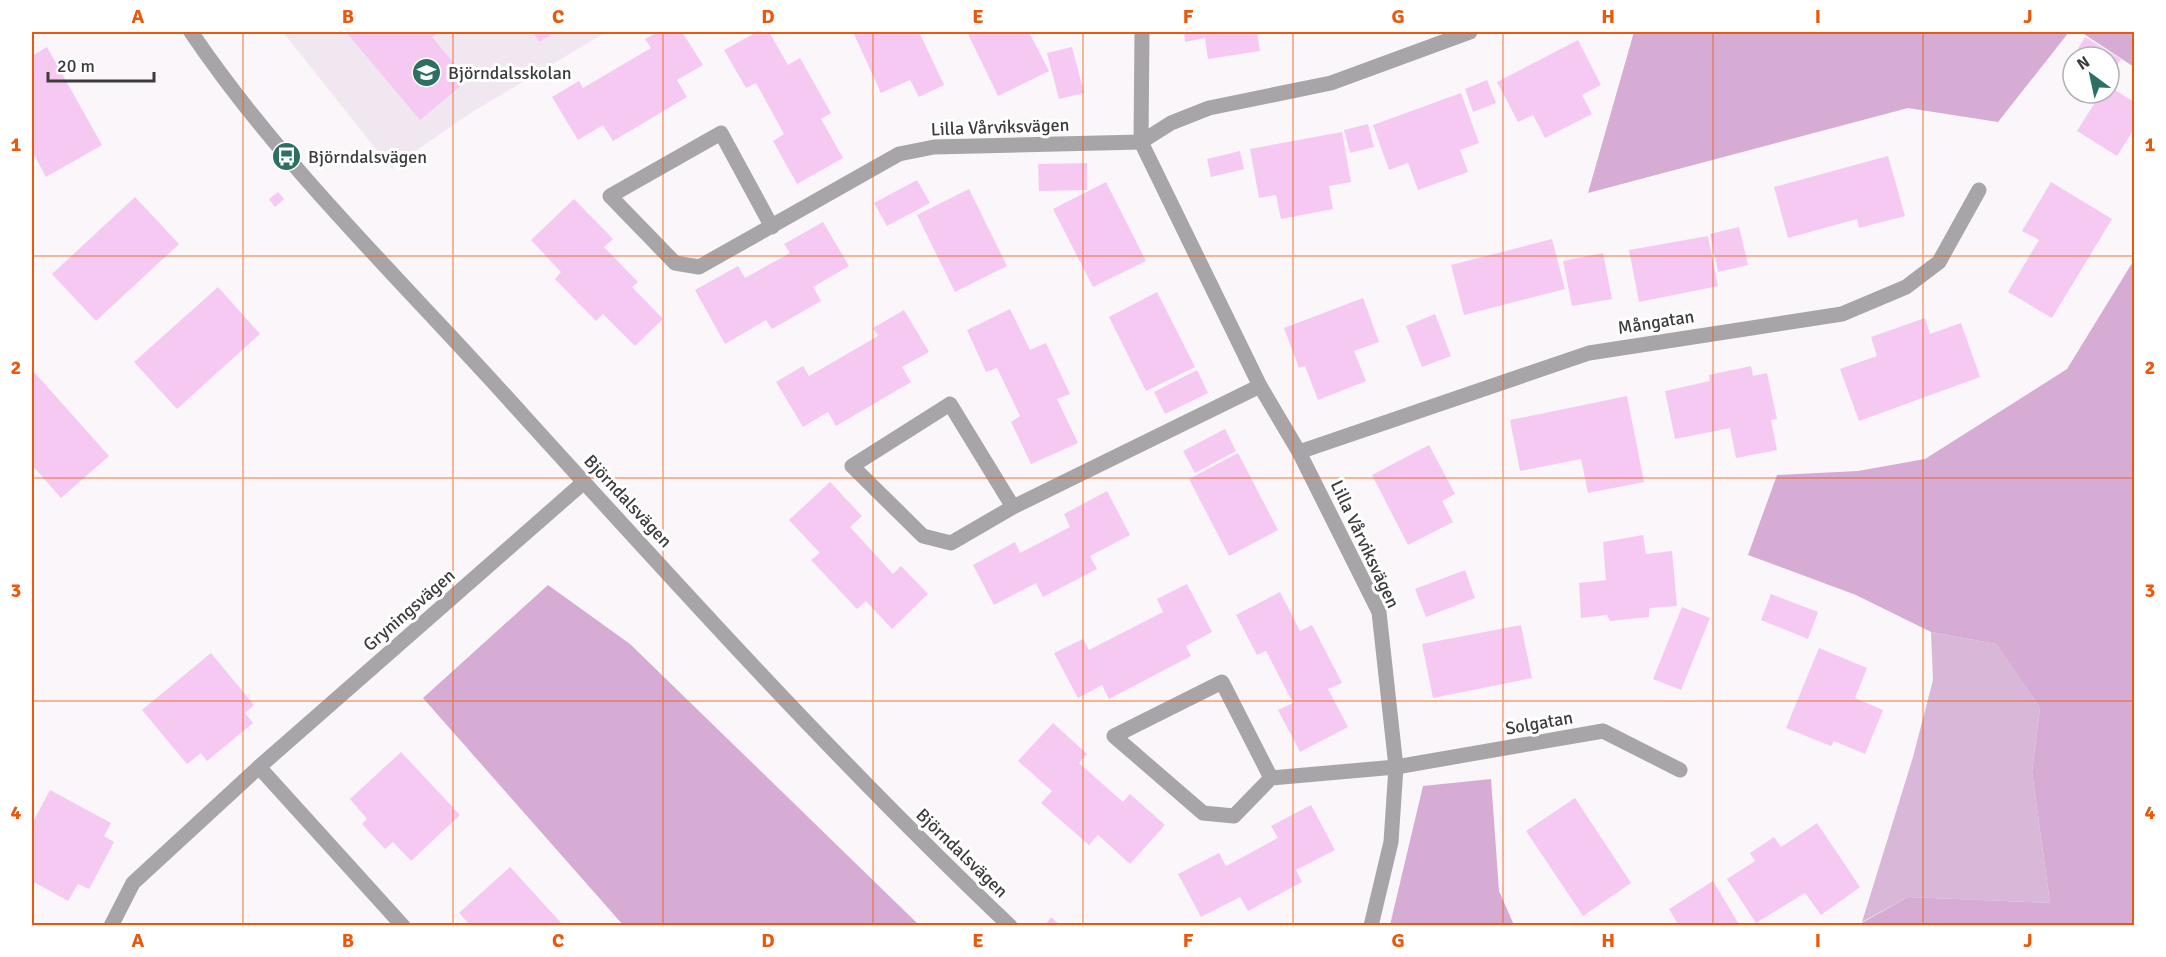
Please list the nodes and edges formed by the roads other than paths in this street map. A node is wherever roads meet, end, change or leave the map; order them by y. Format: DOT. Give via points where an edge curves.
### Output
graph roads {
  1 [pos="191,32"];
  2 [pos="1142,32"];
  3 [pos="1470,32"];
  4 [pos="1141,142"];
  5 [pos="1979,190"];
  6 [pos="772,227"];
  7 [pos="1260,386"];
  8 [pos="1299,452"];
  9 [pos="584,482"];
  10 [pos="1013,507"];
  11 [pos="259,767"];
  12 [pos="1396,767"];
  13 [pos="1680,770"];
  14 [pos="1271,778"];
  15 [pos="111,926"];
  16 [pos="403,926"];
  17 [pos="1010,926"];
  18 [pos="1371,926"];
  1 -- 9 [label="street, Björndalsvägen" via="287,157"];
  2 -- 4 [label="street, Lilla Vårviksvägen"];
  3 -- 4 [label="street" via="1331,83 1209,108 1171,123"];
  4 -- 6 [label="street, Lilla Vårviksvägen" via="934,147 899,154"];
  4 -- 7 [label="street, Lilla Vårviksvägen"];
  5 -- 8 [label="street, Mångatan" via="1939,262 1906,287 1842,314 1589,352"];
  6 -- 6 [label="street, Lilla Vårviksvägen" via="721,133 610,196 675,263 699,267"];
  7 -- 8 [label="street, Lilla Vårviksvägen"];
  7 -- 10 [label="street"];
  8 -- 12 [label="street, Lilla Vårviksvägen" via="1379,612"];
  9 -- 11 [label="street, Gryningsvägen"];
  9 -- 17 [label="street, Björndalsvägen" via="914,834"];
  10 -- 10 [label="street" via="950,404 852,466 923,536 951,543"];
  11 -- 15 [label="street, Gryningsvägen" via="134,884"];
  11 -- 16 [label="street"];
  12 -- 13 [label="street, Solgatan" via="1603,731"];
  12 -- 14 [label="street"];
  12 -- 18 [label="street, Lilla Vårviksvägen" via="1391,842"];
  14 -- 14 [label="street" via="1234,816 1203,813 1114,735 1222,682"];
}
